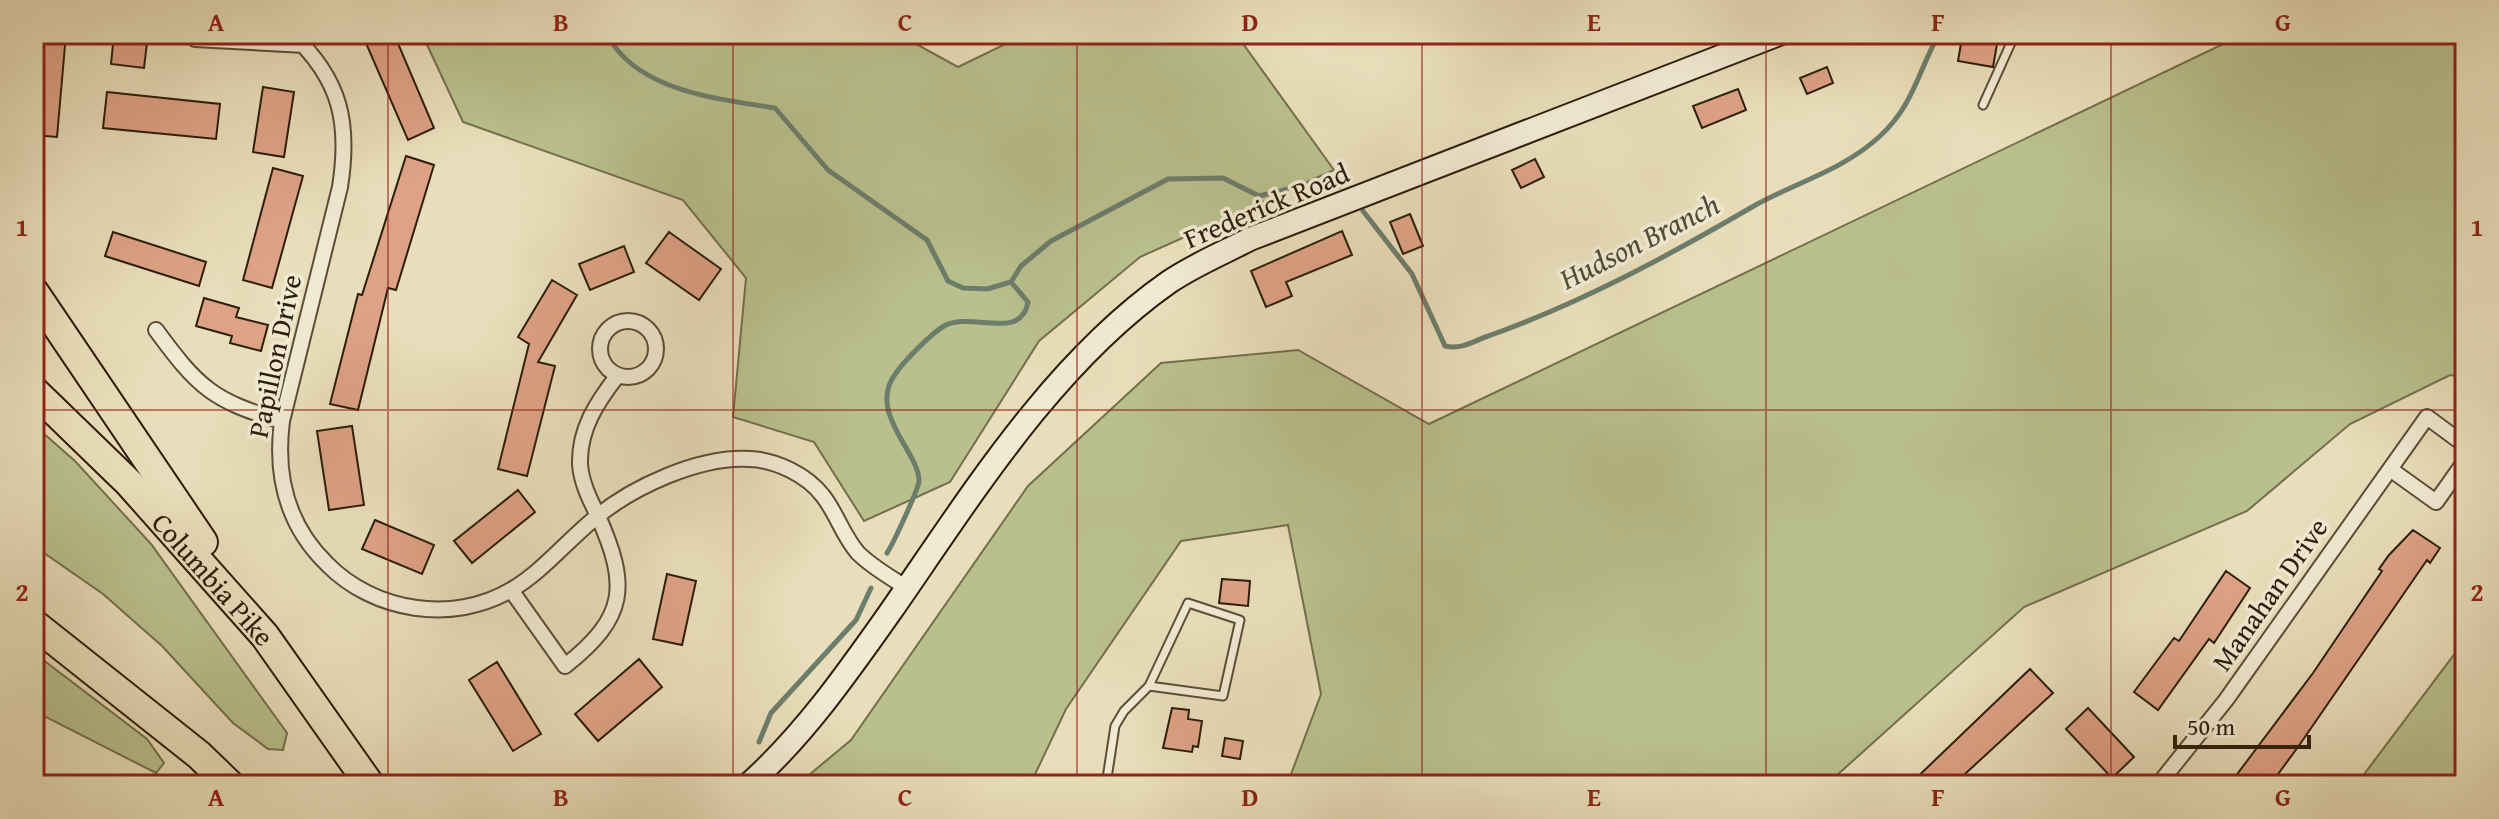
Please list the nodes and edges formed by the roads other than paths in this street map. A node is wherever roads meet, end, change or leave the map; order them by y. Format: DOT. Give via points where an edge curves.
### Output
graph roads {
  1 [pos="196,34"];
  2 [pos="292,34"];
  3 [pos="1779,34"];
  4 [pos="2015,34"];
  5 [pos="304,45"];
  6 [pos="1983,105"];
  7 [pos="34,292"];
  8 [pos="156,330"];
  9 [pos="618,375"];
  10 [pos="34,391"];
  11 [pos="282,421"];
  12 [pos="2465,445"];
  13 [pos="2465,461"];
  14 [pos="2390,469"];
  15 [pos="597,516"];
  16 [pos="907,588"];
  17 [pos="511,590"];
  18 [pos="34,604"];
  19 [pos="34,624"];
  20 [pos="265,636"];
  21 [pos="1149,686"];
  22 [pos="199,755"];
  23 [pos="230,785"];
  24 [pos="370,785"];
  25 [pos="748,785"];
  26 [pos="1106,785"];
  27 [pos="2158,785"];
  1 -- 5 [label="street" via="195,39"];
  2 -- 5 [label="street, Papillon Drive"];
  3 -- 16 [label="main road, Frederick Road" via="1250,239 1171,281 1103,338 1053,392"];
  4 -- 6 [label="lane"];
  5 -- 11 [label="street, Papillon Drive" via="337,97 346,150"];
  7 -- 20 [label="highway"];
  8 -- 11 [label="street" via="188,374 210,393 236,408"];
  9 -- 9 [label="street" via="636,376 655,357 651,331 635,321 617,323 603,336 604,363"];
  9 -- 15 [label="street" via="586,425 581,446 580,466"];
  10 -- 20 [label="highway, Columbia Pike" via="129,483"];
  11 -- 17 [label="street, Papillon Drive" via="278,451 288,507 338,575 377,598 428,609 484,602"];
  12 -- 14 [label="street, Manahan Drive" via="2427,417"];
  13 -- 14 [label="street" via="2436,502"];
  14 -- 27 [label="street, Manahan Drive" via="2226,700"];
  15 -- 16 [label="street, Papillon Drive" via="683,471 740,459 768,461 823,495 859,554"];
  15 -- 17 [label="street, Papillon Drive"];
  15 -- 17 [label="street" via="619,570 618,597 590,646 565,666"];
  16 -- 25 [label="main road, Frederick Road" via="801,730"];
  18 -- 22 [label="highway"];
  19 -- 22 [label="highway"];
  20 -- 24 [label="highway, Columbia Pike"];
  21 -- 21 [label="lane" via="1188,603 1240,620 1223,696"];
  21 -- 26 [label="lane" via="1115,726"];
  22 -- 23 [label="highway"];
}
